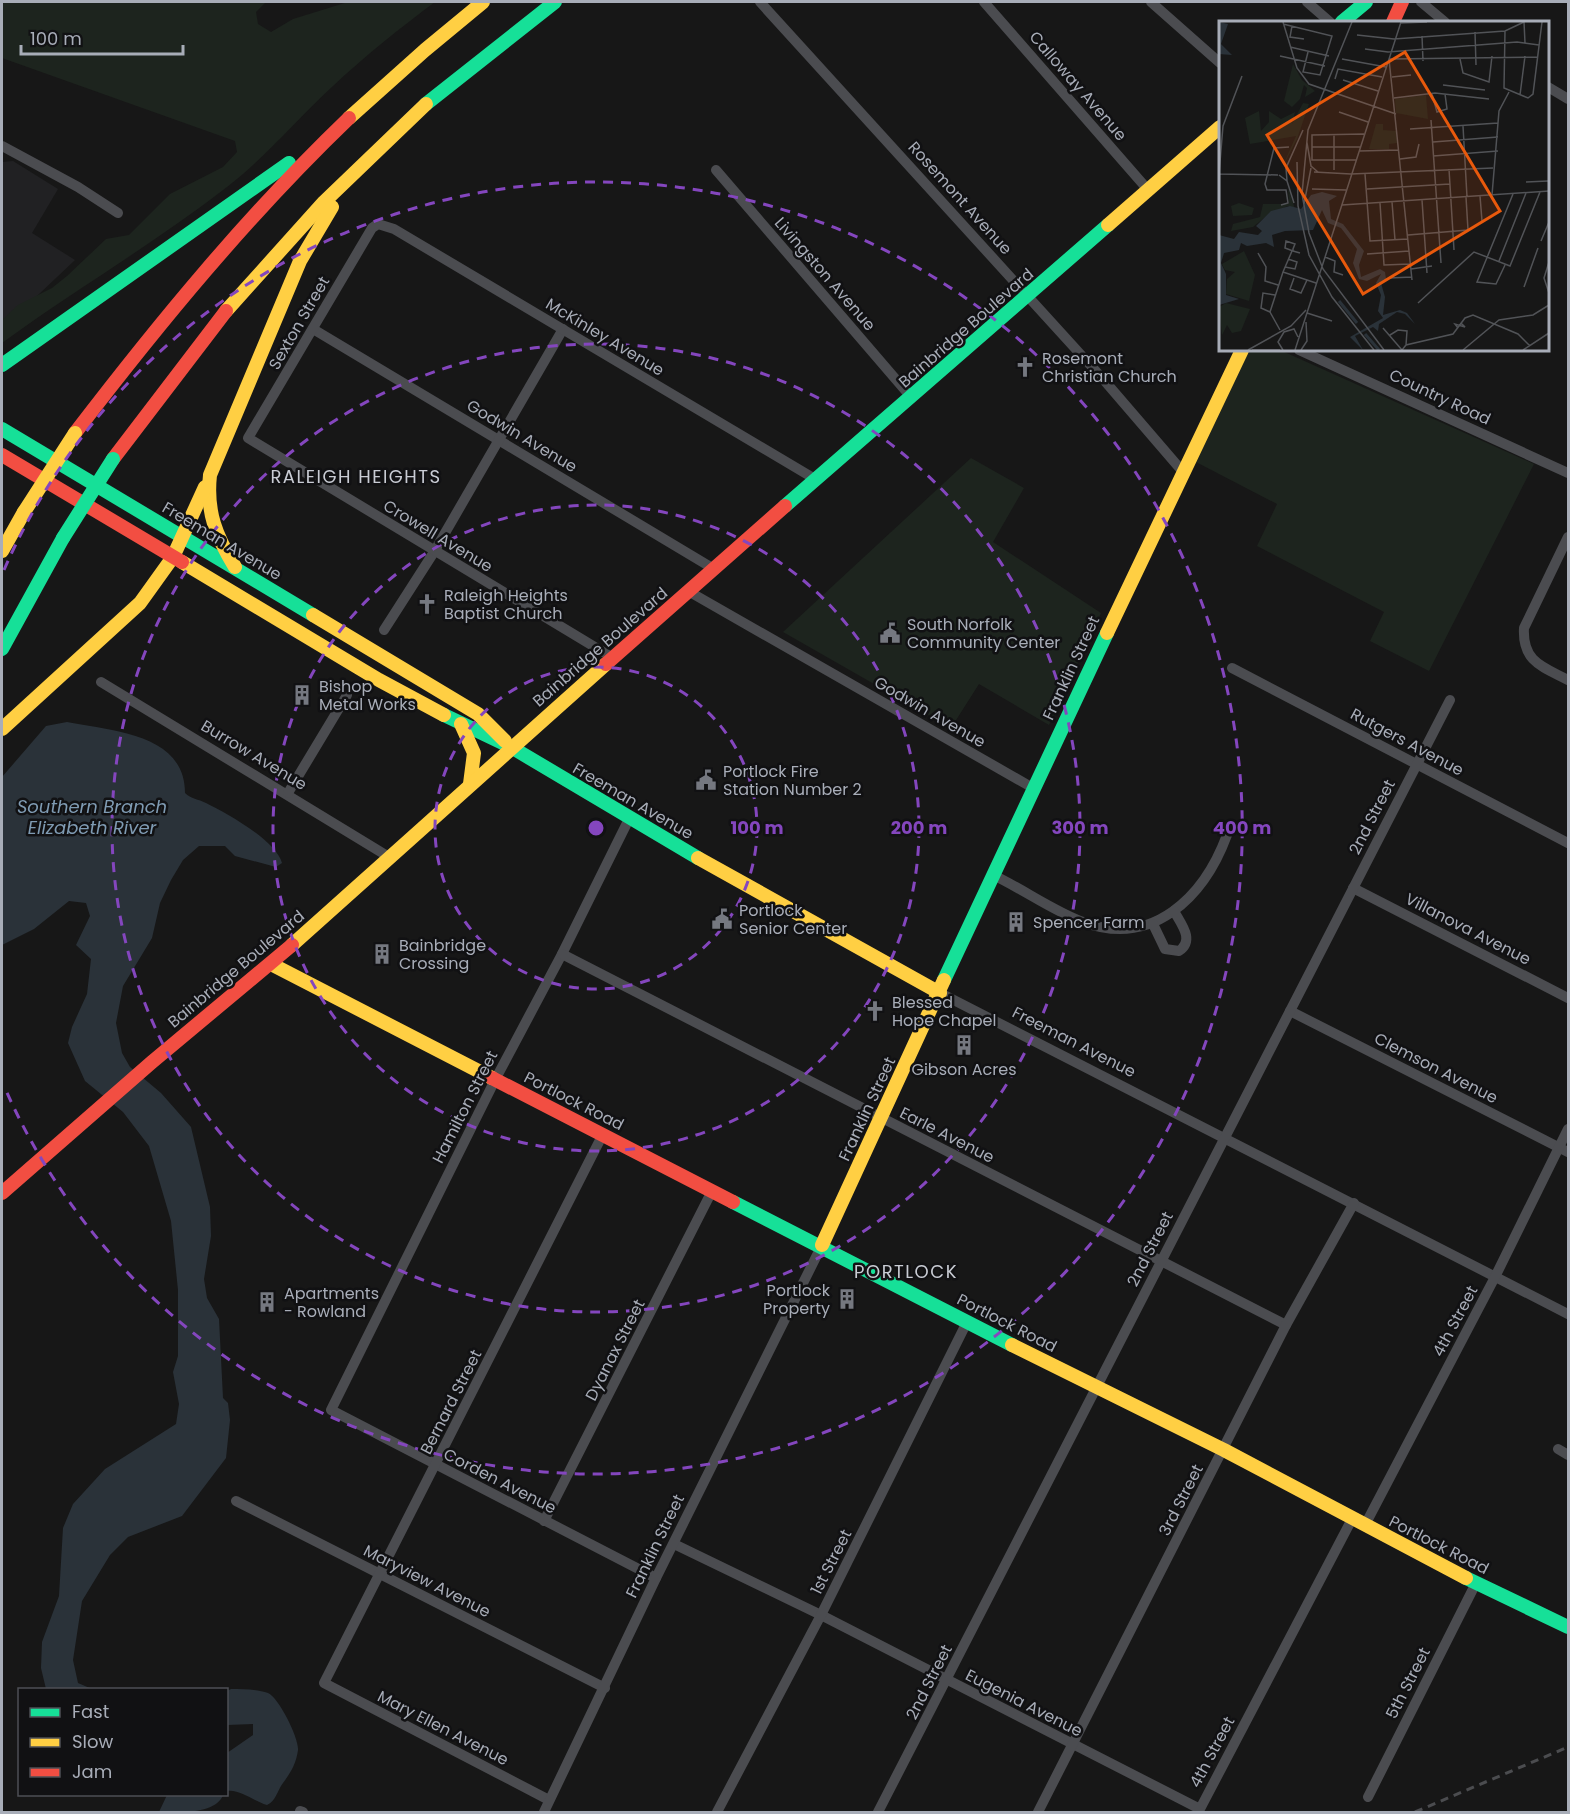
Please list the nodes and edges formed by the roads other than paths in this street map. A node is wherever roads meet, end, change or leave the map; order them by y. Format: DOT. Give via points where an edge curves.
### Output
graph roads {
  1 [pos="483,2"];
  2 [pos="555,2"];
  3 [pos="760,2"];
  4 [pos="984,2"];
  5 [pos="1151,2"];
  6 [pos="1307,2"];
  7 [pos="1366,2"];
  8 [pos="1402,2"];
  9 [pos="1421,2"];
  10 [pos="1329,21"];
  11 [pos="1343,21"];
  12 [pos="1393,21"];
  13 [pos="1444,21"];
  14 [pos="1219,61"];
  15 [pos="1549,88"];
  16 [pos="1569,99"];
  17 [pos="1219,129"];
  18 [pos="324,139"];
  19 [pos="2,146"];
  20 [pos="373,153"];
  21 [pos="716,170"];
  22 [pos="1149,191"];
  23 [pos="118,213"];
  24 [pos="378,224"];
  25 [pos="1028,295"];
  26 [pos="313,329"];
  27 [pos="563,329"];
  28 [pos="1242,351"];
  29 [pos="1301,351"];
  30 [pos="2,365"];
  31 [pos="911,397"];
  32 [pos="2,429"];
  33 [pos="248,438"];
  34 [pos="499,439"];
  35 [pos="2,455"];
  36 [pos="1183,472"];
  37 [pos="1569,473"];
  38 [pos="210,475"];
  39 [pos="815,479"];
  40 [pos="183,536"];
  41 [pos="1569,537"];
  42 [pos="2,551"];
  43 [pos="434,552"];
  44 [pos="173,557"];
  45 [pos="235,567"];
  46 [pos="714,569"];
  47 [pos="688,591"];
  48 [pos="384,630"];
  49 [pos="2,649"];
  50 [pos="613,658"];
  51 [pos="1232,668"];
  52 [pos="1569,680"];
  53 [pos="101,682"];
  54 [pos="347,695"];
  55 [pos="1450,700"];
  56 [pos="461,724"];
  57 [pos="2,729"];
  58 [pos="511,747"];
  59 [pos="1416,764"];
  60 [pos="470,784"];
  61 [pos="1033,788"];
  62 [pos="288,793"];
  63 [pos="629,819"];
  64 [pos="1227,836"];
  65 [pos="1569,843"];
  66 [pos="389,857"];
  67 [pos="993,875"];
  68 [pos="1353,888"];
  69 [pos="1174,911"];
  70 [pos="1153,924"];
  71 [pos="562,954"];
  72 [pos="271,964"];
  73 [pos="940,993"];
  74 [pos="1569,998"];
  75 [pos="1290,1011"];
  76 [pos="495,1080"];
  77 [pos="882,1119"];
  78 [pos="1569,1129"];
  79 [pos="603,1134"];
  80 [pos="1225,1137"];
  81 [pos="1564,1150"];
  82 [pos="712,1191"];
  83 [pos="2,1193"];
  84 [pos="1354,1203"];
  85 [pos="822,1245"];
  86 [pos="1160,1261"];
  87 [pos="1495,1277"];
  88 [pos="1569,1314"];
  89 [pos="967,1322"];
  90 [pos="1286,1325"];
  91 [pos="1096,1386"];
  92 [pos="331,1410"];
  93 [pos="1558,1449"];
  94 [pos="1224,1450"];
  95 [pos="1569,1455"];
  96 [pos="436,1465"];
  97 [pos="236,1501"];
  98 [pos="1352,1519"];
  99 [pos="544,1521"];
  100 [pos="1365,1526"];
  101 [pos="674,1544"];
  102 [pos="380,1574"];
  103 [pos="657,1578"];
  104 [pos="1476,1583"];
  105 [pos="821,1615"];
  106 [pos="1569,1627"];
  107 [pos="947,1680"];
  108 [pos="324,1683"];
  109 [pos="605,1688"];
  110 [pos="1072,1745"];
  111 [pos="1368,1797"];
  112 [pos="549,1800"];
  113 [pos="1200,1809"];
  114 [pos="544,1812"];
  115 [pos="717,1812"];
  116 [pos="878,1812"];
  117 [pos="1038,1812"];
  1 -- 18 [label="main road" via="394,74"];
  2 -- 20 [label="main road" via="462,75"];
  3 -- 25 [label="street, Rosemont Avenue"];
  4 -- 22 [label="street, Calloway Avenue"];
  5 -- 14 [label="street"];
  6 -- 10 [label="street"];
  7 -- 11 [label="main road"];
  8 -- 12 [label="main road"];
  9 -- 13 [label="street"];
  15 -- 16 [label="street"];
  17 -- 22 [label="main road, Bainbridge Boulevard"];
  18 -- 30 [label="main road"];
  18 -- 42 [label="main road, bridge" via="185,292 75,433"];
  19 -- 23 [label="street"];
  20 -- 38 [label="main road" via="324,218 300,261"];
  20 -- 49 [label="main road, bridge" via="226,311 162,391 63,537"];
  21 -- 31 [label="street, Livingston Avenue"];
  22 -- 25 [label="main road, Bainbridge Boulevard"];
  24 -- 26 [label="street, Sexton Street" via="366,237"];
  24 -- 27 [label="street, McKinley Avenue" via="394,229"];
  25 -- 31 [label="main road, Bainbridge Boulevard"];
  25 -- 36 [label="street, Rosemont Avenue"];
  26 -- 33 [label="street, Sexton Street"];
  26 -- 34 [label="street, Godwin Avenue"];
  27 -- 34 [label="street"];
  27 -- 39 [label="street, McKinley Avenue"];
  28 -- 36 [label="main road, Franklin Street"];
  29 -- 37 [label="street, Country Road"];
  31 -- 39 [label="main road, Bainbridge Boulevard"];
  32 -- 40 [label="main road, Freeman Avenue"];
  33 -- 43 [label="street, Crowell Avenue"];
  34 -- 43 [label="street"];
  34 -- 46 [label="street, Godwin Avenue"];
  35 -- 44 [label="main road, Freeman Avenue"];
  36 -- 61 [label="main road, Franklin Street"];
  38 -- 40 [label="main road"];
  38 -- 45 [label="main road" via="208,509 212,528"];
  39 -- 46 [label="main road, Bainbridge Boulevard"];
  40 -- 44 [label="main road"];
  40 -- 45 [label="main road, Freeman Avenue"];
  41 -- 52 [label="street" via="1524,628 1524,641 1535,663"];
  43 -- 48 [label="street"];
  43 -- 50 [label="street, Crowell Avenue"];
  44 -- 56 [label="main road, Freeman Avenue" via="379,680"];
  44 -- 57 [label="main road" via="140,603"];
  45 -- 58 [label="main road, Freeman Avenue" via="478,714"];
  46 -- 47 [label="main road, Bainbridge Boulevard"];
  47 -- 50 [label="main road, Bainbridge Boulevard"];
  47 -- 61 [label="street, Godwin Avenue"];
  50 -- 58 [label="main road, Bainbridge Boulevard"];
  51 -- 59 [label="street, Rutgers Avenue"];
  53 -- 62 [label="street, Burrow Avenue"];
  54 -- 62 [label="street"];
  55 -- 59 [label="street, 2nd Street"];
  56 -- 58 [label="main road, Freeman Avenue"];
  56 -- 60 [label="main road" via="476,754"];
  58 -- 60 [label="main road, Bainbridge Boulevard"];
  58 -- 63 [label="main road, Freeman Avenue"];
  59 -- 65 [label="street, Rutgers Avenue"];
  59 -- 68 [label="street, 2nd Street"];
  60 -- 66 [label="main road, Bainbridge Boulevard"];
  61 -- 67 [label="main road, Franklin Street"];
  62 -- 66 [label="street, Burrow Avenue"];
  63 -- 71 [label="street, Hamilton Street"];
  63 -- 73 [label="main road, Freeman Avenue"];
  64 -- 69 [label="street" via="1211,871"];
  66 -- 72 [label="main road, Bainbridge Boulevard"];
  67 -- 70 [label="street" via="1090,924 1117,929"];
  67 -- 73 [label="main road, Franklin Street"];
  68 -- 74 [label="street, Villanova Avenue"];
  68 -- 75 [label="street, 2nd Street"];
  69 -- 70 [label="street"];
  69 -- 70 [label="street" via="1187,935 1179,951 1165,949"];
  71 -- 76 [label="street, Hamilton Street"];
  71 -- 77 [label="street, Earle Avenue"];
  72 -- 76 [label="main road, Portlock Road"];
  72 -- 83 [label="main road, Bainbridge Boulevard"];
  73 -- 77 [label="main road, Franklin Street"];
  73 -- 80 [label="street, Freeman Avenue"];
  75 -- 80 [label="street, 2nd Street"];
  75 -- 81 [label="street, Clemson Avenue"];
  76 -- 79 [label="main road, Portlock Road"];
  76 -- 92 [label="street, Hamilton Street"];
  77 -- 85 [label="main road, Franklin Street"];
  77 -- 86 [label="street, Earle Avenue"];
  78 -- 81 [label="street, 4th Street"];
  79 -- 82 [label="main road, Portlock Road"];
  79 -- 96 [label="street, Bernard Street"];
  80 -- 84 [label="street, Freeman Avenue"];
  80 -- 86 [label="street, 2nd Street"];
  81 -- 87 [label="street, 4th Street"];
  82 -- 85 [label="main road, Portlock Road"];
  82 -- 99 [label="street, Dyanax Street"];
  84 -- 87 [label="street, Freeman Avenue"];
  84 -- 90 [label="street, 3rd Street"];
  85 -- 89 [label="main road, Portlock Road"];
  85 -- 101 [label="street, Franklin Street"];
  86 -- 90 [label="street, Earle Avenue"];
  86 -- 91 [label="street, 2nd Street"];
  87 -- 88 [label="street, Freeman Avenue"];
  87 -- 100 [label="street, 4th Street"];
  89 -- 91 [label="main road, Portlock Road"];
  89 -- 105 [label="street, 1st Street"];
  90 -- 94 [label="street, 3rd Street"];
  91 -- 94 [label="main road, Portlock Road"];
  91 -- 107 [label="street, 2nd Street"];
  92 -- 96 [label="street, Corden Avenue"];
  93 -- 95 [label="street"];
  94 -- 98 [label="main road, Portlock Road"];
  94 -- 110 [label="street, 3rd Street"];
  96 -- 99 [label="street, Corden Avenue"];
  96 -- 102 [label="street, Bernard Street"];
  97 -- 102 [label="street, Maryview Avenue"];
  98 -- 100 [label="main road, Portlock Road"];
  98 -- 113 [label="street, 4th Street"];
  99 -- 103 [label="street, Corden Avenue"];
  100 -- 104 [label="main road, Portlock Road"];
  101 -- 103 [label="street, Franklin Street"];
  101 -- 105 [label="street, Eugenia Avenue"];
  102 -- 108 [label="street, Bernard Street"];
  102 -- 109 [label="street, Maryview Avenue"];
  103 -- 109 [label="street, Franklin Street"];
  104 -- 106 [label="main road, Portlock Road"];
  104 -- 111 [label="street, 5th Street"];
  105 -- 107 [label="street, Eugenia Avenue"];
  105 -- 115 [label="street, 1st Street"];
  107 -- 110 [label="street, Eugenia Avenue"];
  107 -- 116 [label="street, 2nd Street"];
  108 -- 112 [label="street, Mary Ellen Avenue"];
  109 -- 112 [label="street, Franklin Street"];
  110 -- 113 [label="street, Eugenia Avenue"];
  110 -- 117 [label="street, 3rd Street"];
  112 -- 114 [label="street, Franklin Street"];
}
